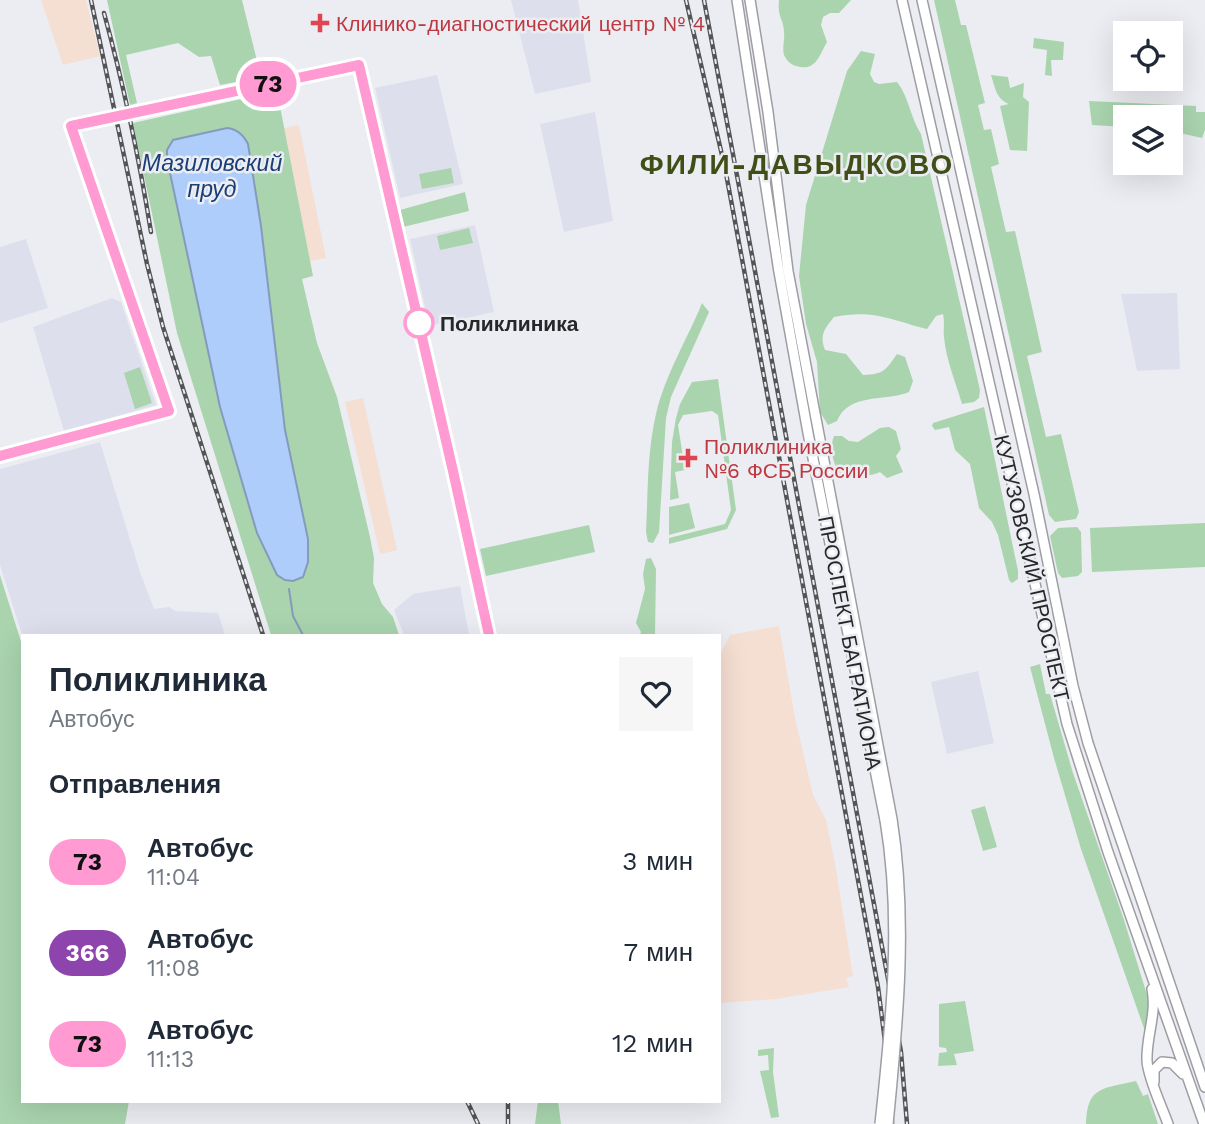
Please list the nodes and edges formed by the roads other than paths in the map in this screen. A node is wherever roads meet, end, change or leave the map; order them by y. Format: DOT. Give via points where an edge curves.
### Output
graph roads {
  1 [pos="737,0"];
  2 [pos="750,0"];
  3 [pos="902,0"];
  4 [pos="922,0"];
  5 [pos="888,820"];
  6 [pos="1146,960"];
  7 [pos="1155,1087"];
  8 [pos="1191,1087"];
  9 [pos="1205,1087"];
  10 [pos="880,1124"];
  11 [pos="888,1124"];
  12 [pos="1168,1124"];
  13 [pos="1204,1124"];
  1 -- 5 [label="main road, ПРОСПЕКТ БАГРАТИОНА" via="811,446"];
  2 -- 5 [label="main road, ПРОСПЕКТ БАГРАТИОНА" via="788,271"];
  3 -- 6 [label="main road, КУТУЗОВСКИЙ ПРОСПЕКТ" via="1065,712"];
  4 -- 9 [label="main road, КУТУЗОВСКИЙ ПРОСПЕКТ" via="1079,709"];
  5 -- 10 [label="main road, ПРОСПЕКТ БАГРАТИОНА, bridge" via="891,1023"];
  5 -- 11 [label="main road, ПРОСПЕКТ БАГРАТИОНА, bridge" via="897,852 901,944"];
  6 -- 7 [label="main road" via="1155,1008 1147,1058"];
  6 -- 8 [label="main road, КУТУЗОВСКИЙ ПРОСПЕКТ"];
  7 -- 8 [label="main road" via="1154,1070 1166,1062 1176,1066"];
  7 -- 12 [label="main road"];
  8 -- 13 [label="main road, КУТУЗОВСКИЙ ПРОСПЕКТ"];
}
